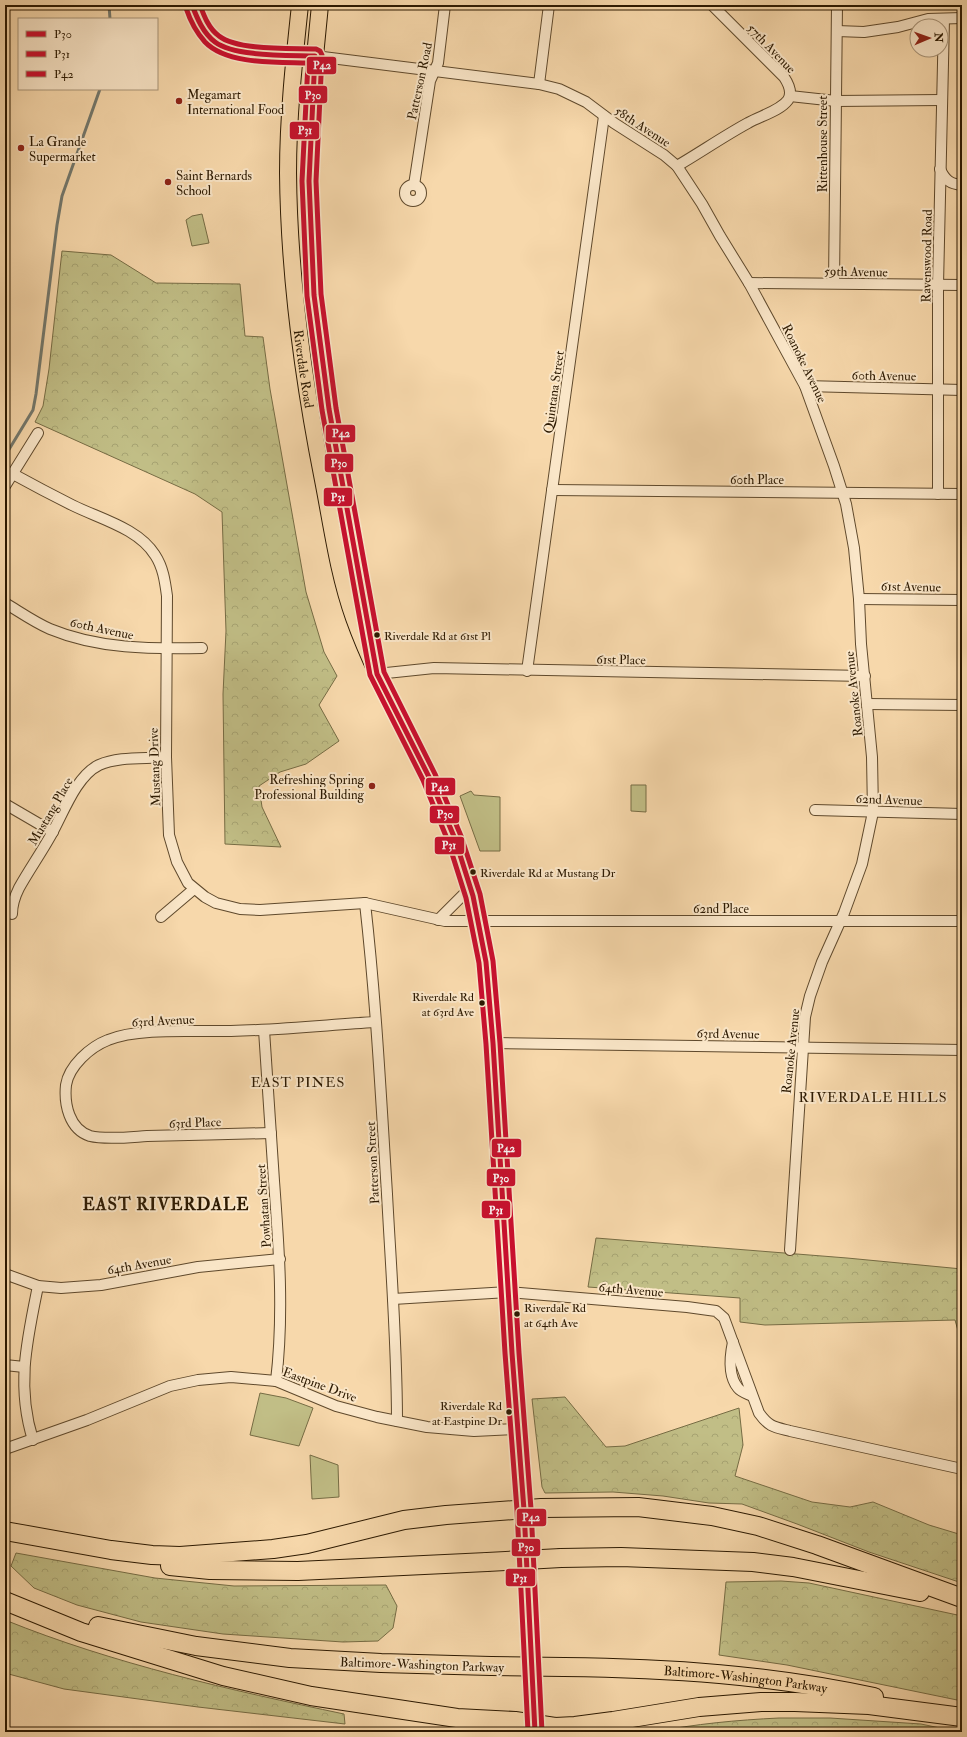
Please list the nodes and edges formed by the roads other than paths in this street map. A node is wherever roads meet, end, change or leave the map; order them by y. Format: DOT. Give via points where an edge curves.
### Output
graph roads {
  1 [pos="192,5"];
  2 [pos="300,5"];
  3 [pos="320,5"];
  4 [pos="445,5"];
  5 [pos="549,5"];
  6 [pos="712,5"];
  7 [pos="837,5"];
  8 [pos="962,18"];
  9 [pos="949,19"];
  10 [pos="909,24"];
  11 [pos="836,31"];
  12 [pos="295,55"];
  13 [pos="315,56"];
  14 [pos="943,58"];
  15 [pos="435,71"];
  16 [pos="539,84"];
  17 [pos="790,96"];
  18 [pos="942,100"];
  19 [pos="836,101"];
  20 [pos="604,116"];
  21 [pos="677,166"];
  22 [pos="940,169"];
  23 [pos="414,185"];
  24 [pos="962,185"];
  25 [pos="749,283"];
  26 [pos="834,283"];
  27 [pos="938,285"];
  28 [pos="962,285"];
  29 [pos="805,386"];
  30 [pos="938,390"];
  31 [pos="962,390"];
  32 [pos="38,433"];
  33 [pos="13,474"];
  34 [pos="5,486"];
  35 [pos="552,490"];
  36 [pos="842,492"];
  37 [pos="938,494"];
  38 [pos="962,494"];
  39 [pos="859,598"];
  40 [pos="962,600"];
  41 [pos="5,603"];
  42 [pos="202,648"];
  43 [pos="166,649"];
  44 [pos="527,671"];
  45 [pos="378,674"];
  46 [pos="865,676"];
  47 [pos="868,704"];
  48 [pos="962,705"];
  49 [pos="166,757"];
  50 [pos="5,804"];
  51 [pos="815,810"];
  52 [pos="873,812"];
  53 [pos="962,814"];
  54 [pos="53,832"];
  55 [pos="470,888"];
  56 [pos="194,889"];
  57 [pos="365,904"];
  58 [pos="12,914"];
  59 [pos="161,917"];
  60 [pos="438,920"];
  61 [pos="479,921"];
  62 [pos="962,921"];
  63 [pos="840,922"];
  64 [pos="376,1022"];
  65 [pos="264,1030"];
  66 [pos="493,1043"];
  67 [pos="802,1047"];
  68 [pos="962,1050"];
  69 [pos="271,1133"];
  70 [pos="121,1137"];
  71 [pos="790,1250"];
  72 [pos="280,1259"];
  73 [pos="5,1274"];
  74 [pos="38,1286"];
  75 [pos="508,1292"];
  76 [pos="393,1299"];
  77 [pos="5,1365"];
  78 [pos="24,1367"];
  79 [pos="276,1381"];
  80 [pos="397,1421"];
  81 [pos="517,1429"];
  82 [pos="33,1440"];
  83 [pos="5,1449"];
  84 [pos="962,1469"];
  85 [pos="524,1510"];
  86 [pos="5,1531"];
  87 [pos="5,1538"];
  88 [pos="962,1598"];
  89 [pos="5,1600"];
  90 [pos="962,1606"];
  91 [pos="962,1717"];
  92 [pos="534,1728"];
  1 -- 12 [label="street" via="207,33 220,46 244,52"];
  2 -- 12 [label="main road, Riverdale Road"];
  3 -- 13 [label="main road, Riverdale Road"];
  4 -- 15 [label="street, Patterson Road"];
  5 -- 16 [label="street"];
  6 -- 17 [label="street, 57th Avenue" via="784,77 789,84"];
  7 -- 11 [label="street, Rittenhouse Street"];
  8 -- 9 [label="street"];
  10 -- 11 [label="street" via="864,32"];
  11 -- 19 [label="street, Rittenhouse Street"];
  12 -- 13 [label="street"];
  12 -- 45 [label="main road, Riverdale Road" via="289,157 290,224 294,286 309,400 341,574 355,618"];
  13 -- 15 [label="street, 58th Avenue"];
  13 -- 45 [label="main road, Riverdale Road" via="309,181 314,295 333,434"];
  14 -- 18 [label="street, Ravenswood Road"];
  15 -- 16 [label="street, 58th Avenue"];
  15 -- 23 [label="street, Patterson Road" via="430,81"];
  16 -- 20 [label="street, 58th Avenue" via="572,94"];
  17 -- 19 [label="street"];
  17 -- 21 [label="street" via="779,107 749,122"];
  18 -- 19 [label="street"];
  18 -- 22 [label="street, Ravenswood Road"];
  19 -- 26 [label="street, Rittenhouse Street"];
  20 -- 21 [label="street, 58th Avenue" via="664,154"];
  20 -- 35 [label="street, Quintana Street"];
  21 -- 25 [label="street, Roanoke Avenue"];
  22 -- 24 [label="street" via="950,183"];
  22 -- 27 [label="street, Ravenswood Road"];
  25 -- 26 [label="street, 59th Avenue"];
  25 -- 29 [label="street, Roanoke Avenue"];
  26 -- 27 [label="street, 59th Avenue"];
  27 -- 28 [label="street, 59th Avenue"];
  27 -- 30 [label="street, Ravenswood Road"];
  29 -- 30 [label="street, 60th Avenue"];
  29 -- 36 [label="street, Roanoke Avenue"];
  30 -- 31 [label="street, 60th Avenue"];
  30 -- 37 [label="street, Ravenswood Road"];
  32 -- 33 [label="street"];
  33 -- 34 [label="street"];
  33 -- 43 [label="street, Mustang Drive" via="129,531 148,546 164,575 167,596"];
  35 -- 36 [label="street, 60th Place"];
  35 -- 44 [label="street, Quintana Street"];
  36 -- 37 [label="street, 60th Place"];
  36 -- 39 [label="street, Roanoke Avenue" via="851,527"];
  37 -- 38 [label="street, 60th Place"];
  39 -- 40 [label="street, 61st Avenue"];
  39 -- 46 [label="street, Roanoke Avenue"];
  41 -- 43 [label="street, 60th Avenue" via="38,623 65,634 113,645"];
  42 -- 43 [label="street, 60th Avenue"];
  43 -- 49 [label="street, Mustang Drive"];
  44 -- 45 [label="street, 61st Place" via="434,668"];
  44 -- 46 [label="street, 61st Place"];
  45 -- 55 [label="main road, Riverdale Road" via="438,798 455,839"];
  46 -- 47 [label="street, Roanoke Avenue"];
  47 -- 48 [label="street"];
  47 -- 52 [label="street, Roanoke Avenue"];
  49 -- 54 [label="street, Mustang Place" via="117,760 98,766 72,795"];
  49 -- 56 [label="street, Mustang Drive" via="172,848 183,875"];
  50 -- 54 [label="street"];
  51 -- 52 [label="street, 62nd Avenue"];
  52 -- 53 [label="street, 62nd Avenue"];
  52 -- 63 [label="street, Roanoke Avenue" via="862,864"];
  54 -- 58 [label="street, Mustang Place" via="19,888 12,906"];
  55 -- 60 [label="street"];
  55 -- 61 [label="main road, Riverdale Road"];
  56 -- 57 [label="street, Mustang Drive" via="216,903 240,909"];
  56 -- 59 [label="street"];
  57 -- 60 [label="street, Mustang Drive"];
  57 -- 64 [label="street, Patterson Street"];
  60 -- 61 [label="street, Mustang Drive"];
  61 -- 63 [label="street, 62nd Place"];
  61 -- 66 [label="main road, Riverdale Road" via="486,962"];
  62 -- 63 [label="street, 62nd Place"];
  63 -- 67 [label="street, Roanoke Avenue" via="810,996"];
  64 -- 65 [label="street, 63rd Avenue"];
  64 -- 76 [label="street, Patterson Street"];
  65 -- 69 [label="street, Powhatan Street"];
  65 -- 70 [label="street, 63rd Avenue" via="134,1034 108,1040 97,1046 70,1073 65,1096 67,1108 77,1128 84,1133"];
  66 -- 67 [label="street, 63rd Avenue"];
  66 -- 75 [label="main road, Riverdale Road"];
  67 -- 68 [label="street, 63rd Avenue"];
  67 -- 71 [label="street, Roanoke Avenue"];
  69 -- 70 [label="street, 63rd Place"];
  69 -- 72 [label="street, Powhatan Street"];
  72 -- 74 [label="street, 64th Avenue" via="198,1267 101,1284 60,1288"];
  72 -- 79 [label="street, Powhatan Street" via="281,1306"];
  73 -- 74 [label="street, 64th Avenue"];
  74 -- 78 [label="street"];
  75 -- 76 [label="street, 64th Avenue"];
  75 -- 81 [label="main road, Riverdale Road"];
  75 -- 84 [label="street, 64th Avenue" via="716,1311 724,1318 733,1342 730,1355 732,1376 739,1389 752,1396 766,1423 875,1451"];
  76 -- 80 [label="street, Patterson Street"];
  77 -- 78 [label="street"];
  78 -- 82 [label="street" via="26,1402"];
  79 -- 80 [label="street, Eastpine Drive" via="336,1406"];
  79 -- 82 [label="street, Eastpine Drive" via="232,1377 170,1386"];
  80 -- 81 [label="street, Eastpine Drive" via="445,1430"];
  81 -- 85 [label="main road, Riverdale Road"];
  82 -- 83 [label="street, Eastpine Drive"];
  85 -- 86 [label="highway" via="404,1520 307,1544 273,1550 210,1555 152,1555"];
  85 -- 88 [label="highway" via="608,1506 712,1516 788,1535"];
  85 -- 92 [label="main road, Riverdale Road"];
  87 -- 90 [label="highway, bridge" via="83,1556 210,1570 298,1571 561,1558 665,1558 753,1562 902,1588"];
  89 -- 91 [label="highway, Baltimore-Washington Parkway, bridge" via="107,1629 237,1652 335,1661 674,1670 773,1679 835,1688"];
  89 -- 92 [label="highway" via="88,1634 186,1665 261,1685 350,1703 457,1718 515,1721"];
  91 -- 92 [label="highway" via="869,1705 761,1702 687,1708 613,1722"];
}
